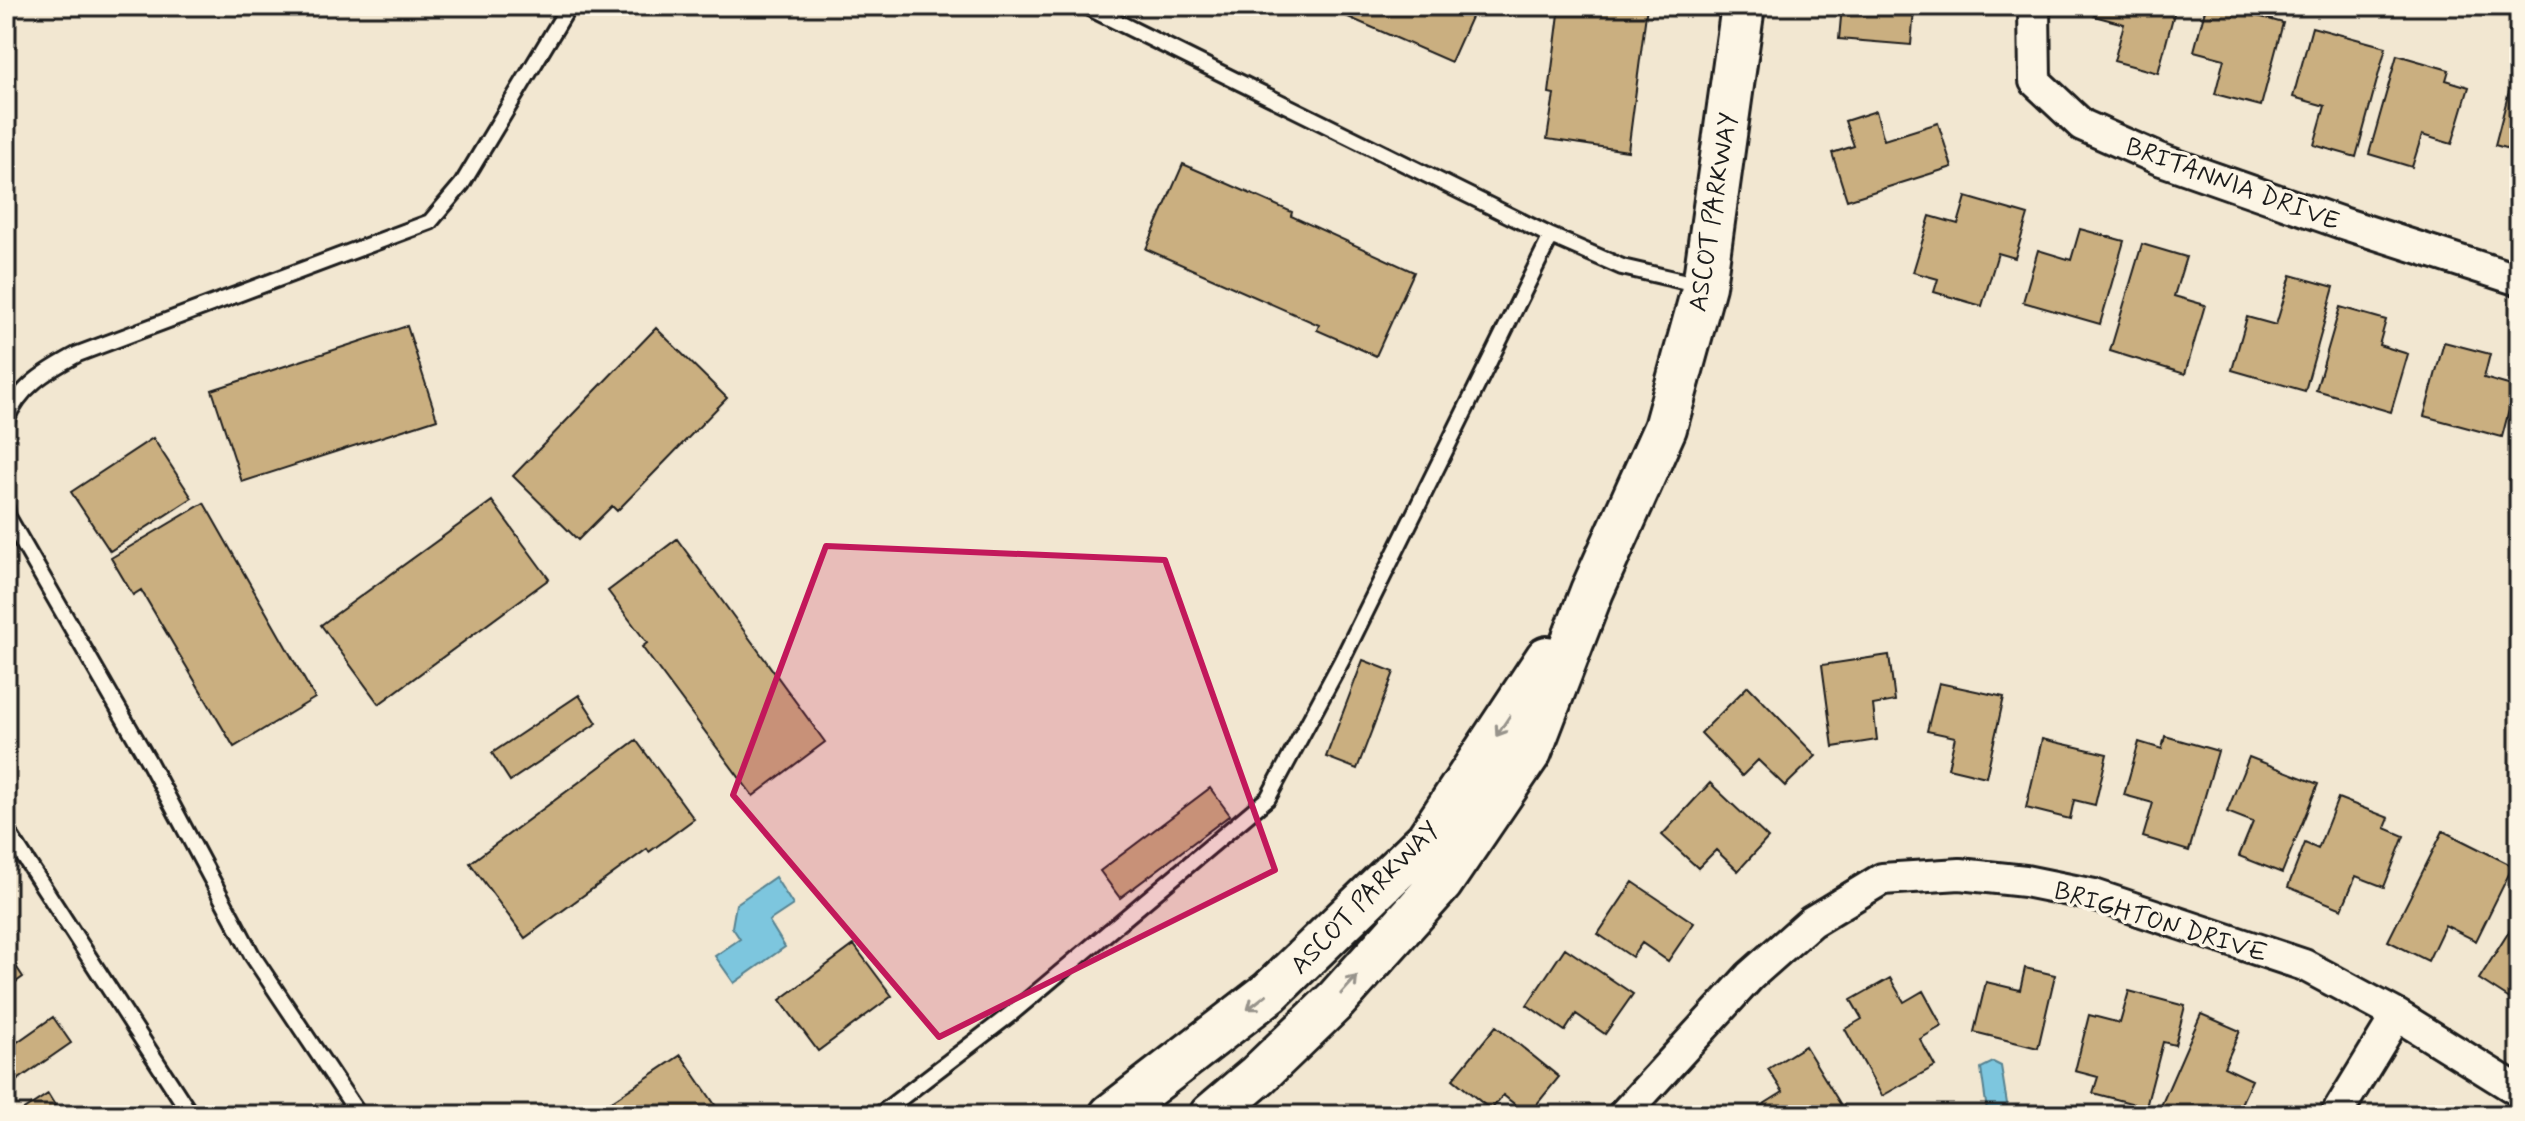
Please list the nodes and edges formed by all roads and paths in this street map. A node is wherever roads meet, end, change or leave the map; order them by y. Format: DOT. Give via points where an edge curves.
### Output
graph roads {
  1 [pos="569,6"];
  2 [pos="1085,6"];
  3 [pos="1743,6"];
  4 [pos="2034,6"];
  5 [pos="1551,236"];
  6 [pos="2519,280"];
  7 [pos="1704,286"];
  8 [pos="6,421"];
  9 [pos="6,508"];
  10 [pos="1592,591"];
  11 [pos="6,829"];
  12 [pos="2397,1015"];
  13 [pos="2519,1091"];
  14 [pos="898,1110"];
  15 [pos="191,1115"];
  16 [pos="359,1115"];
  17 [pos="879,1115"];
  18 [pos="1111,1115"];
  19 [pos="1211,1115"];
  20 [pos="1623,1115"];
  21 [pos="2336,1115"];
  1 -- 8 [label="lane" via="462,184 430,222 78,354 41,374 10,408"];
  2 -- 5 [label="lane"];
  3 -- 7 [label="street, ASCOT PARKWAY"];
  4 -- 6 [label="street, BRITANNIA DRIVE" via="2035,81 2082,125 2159,159"];
  5 -- 7 [label="lane" via="1622,267"];
  5 -- 14 [label="lane" via="1342,660 1268,798"];
  7 -- 10 [label="street, ASCOT PARKWAY" via="1665,428"];
  9 -- 16 [label="lane" via="252,955"];
  10 -- 18 [label="street, ASCOT PARKWAY, one-way" via="1427,840 1270,992"];
  19 -- 10 [label="street, ASCOT PARKWAY, one-way" via="1336,1000 1441,883 1530,752"];
  11 -- 15 [label="lane"];
  12 -- 13 [label="street, BRIGHTON DRIVE"];
  12 -- 20 [label="street, BRIGHTON DRIVE" via="2304,965 2094,895 1960,874 1882,879 1811,922 1750,976"];
  12 -- 21 [label="street"];
  14 -- 17 [label="lane"];
}
